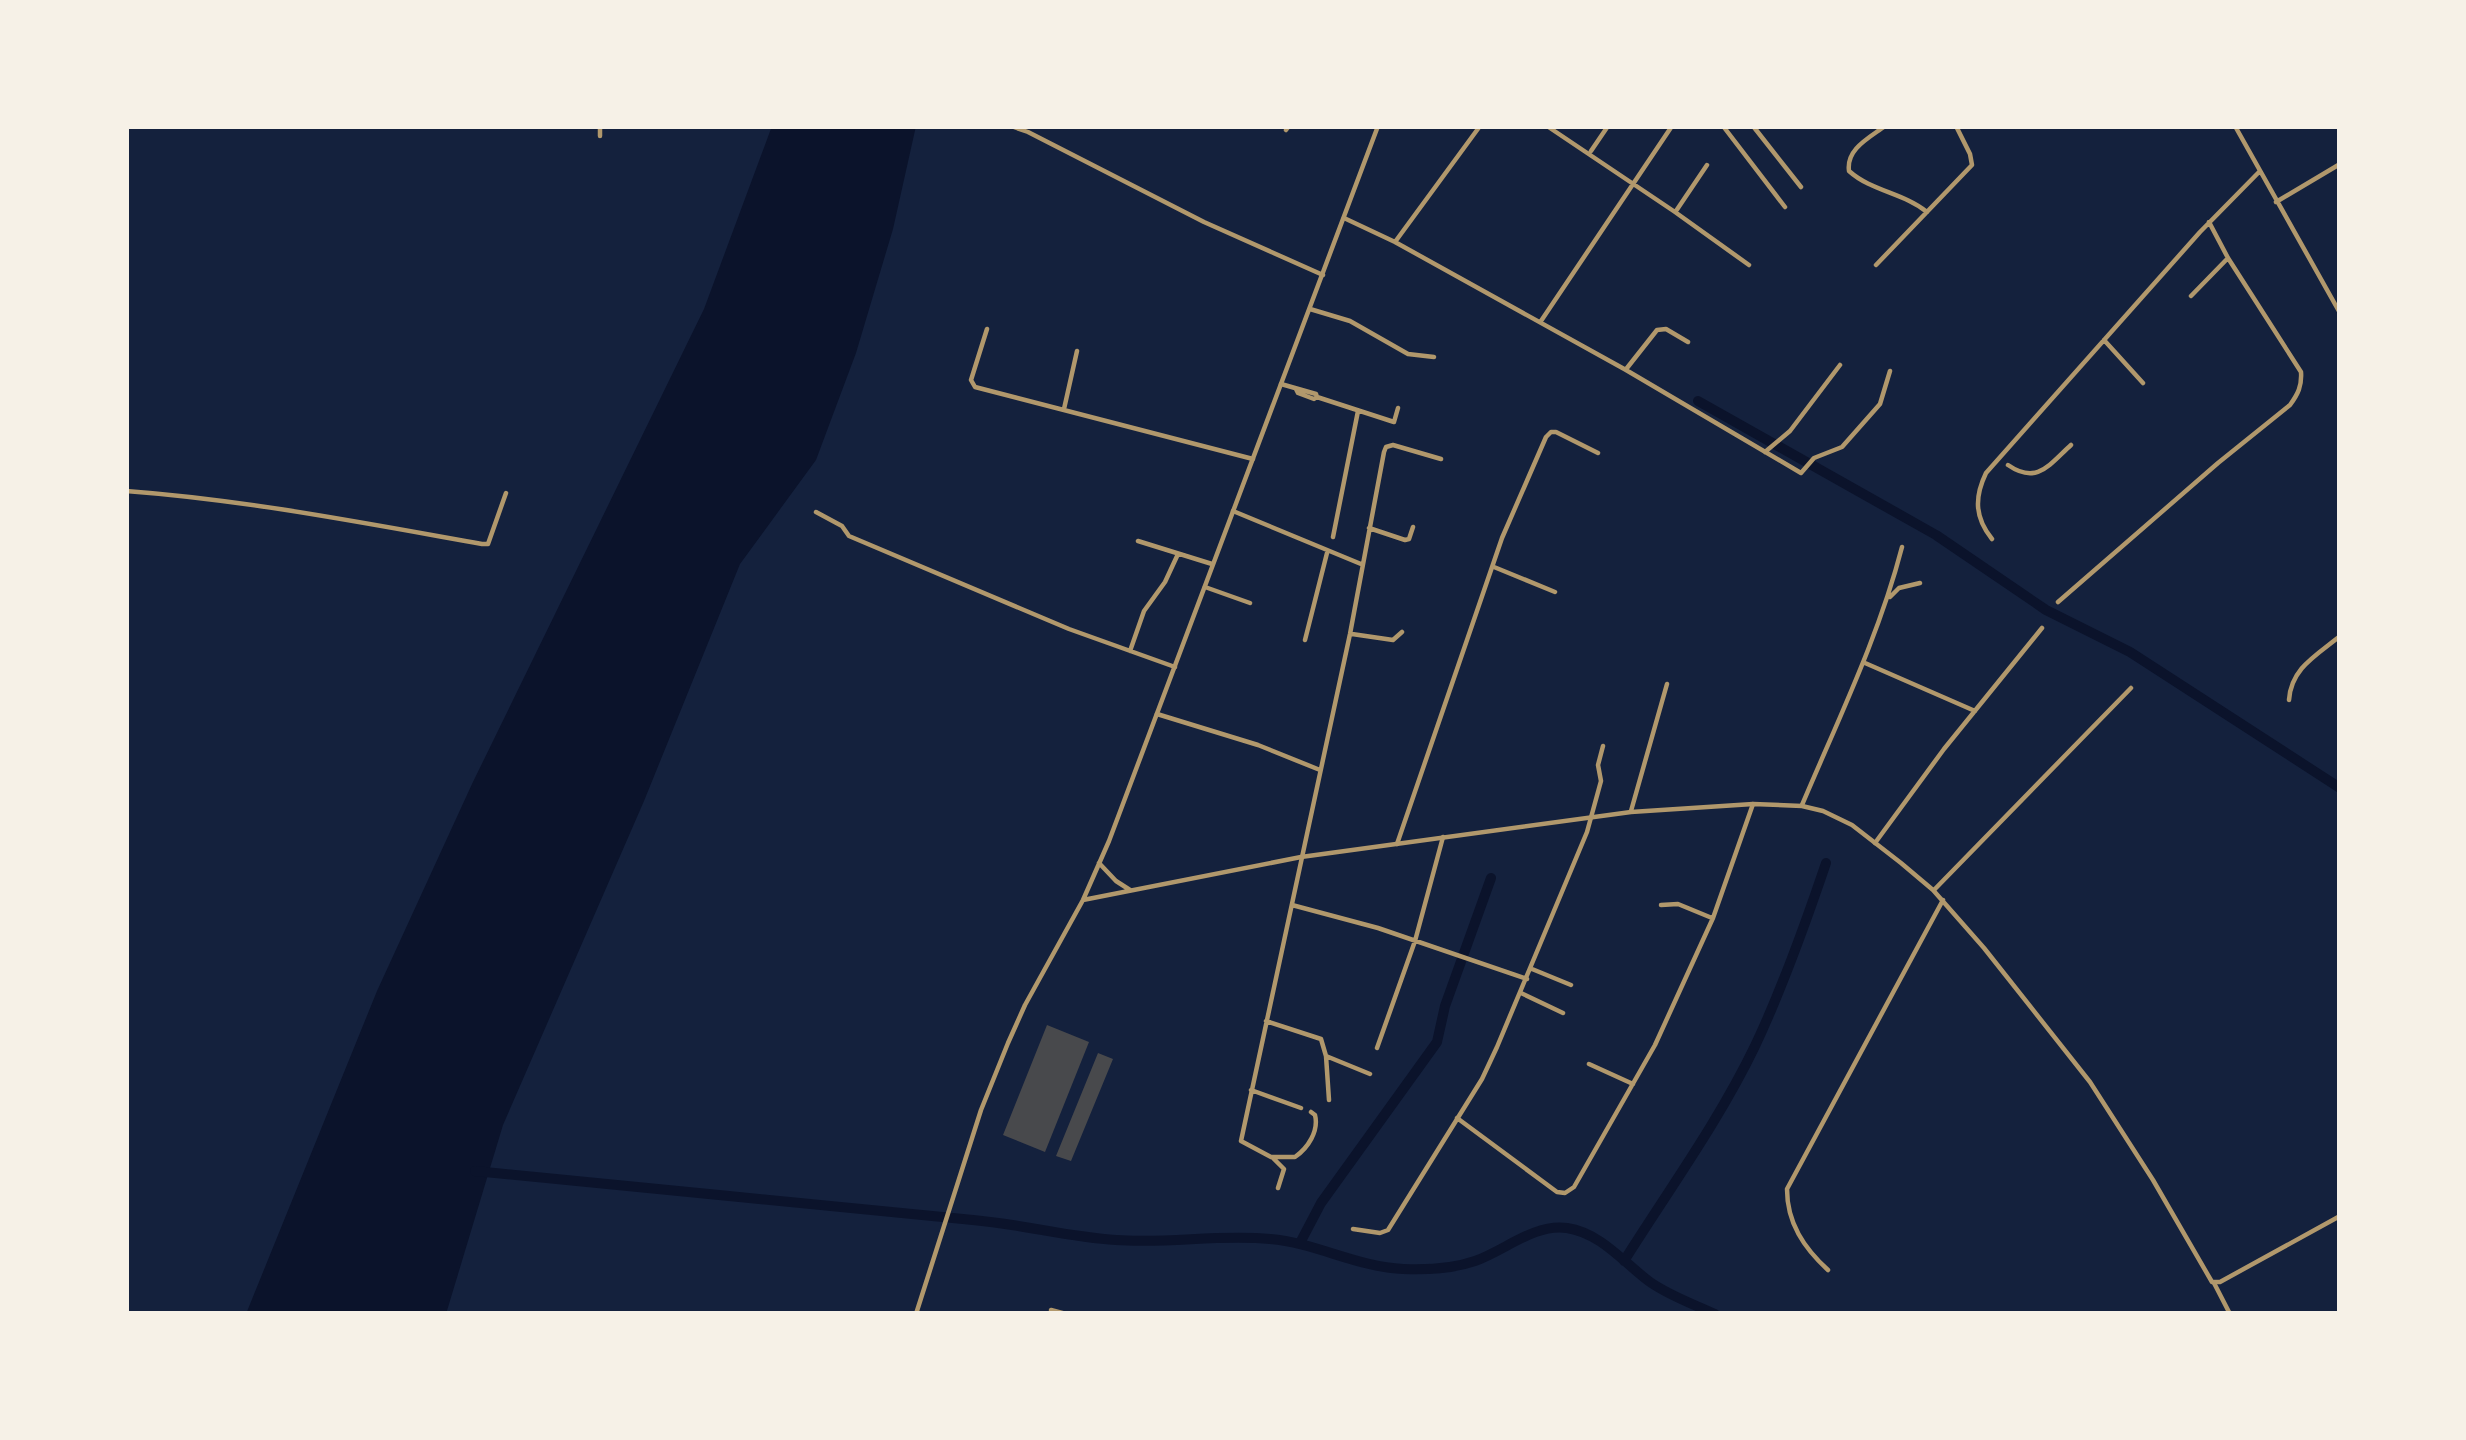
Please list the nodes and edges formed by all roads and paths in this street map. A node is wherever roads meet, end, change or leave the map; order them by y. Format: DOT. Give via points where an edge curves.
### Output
graph roads {
  1 [pos="600,126"];
  2 [pos="1011,126"];
  3 [pos="1378,126"];
  4 [pos="1480,126"];
  5 [pos="1547,126"];
  6 [pos="1608,126"];
  7 [pos="1672,126"];
  8 [pos="1723,126"];
  9 [pos="1753,126"];
  10 [pos="1885,126"];
  11 [pos="1956,126"];
  12 [pos="2235,126"];
  13 [pos="600,136"];
  14 [pos="1590,153"];
  15 [pos="2340,164"];
  16 [pos="1707,166"];
  17 [pos="2260,171"];
  18 [pos="1632,184"];
  19 [pos="1801,188"];
  20 [pos="2276,202"];
  21 [pos="1785,207"];
  22 [pos="1676,212"];
  23 [pos="1927,212"];
  24 [pos="1344,218"];
  25 [pos="2210,222"];
  26 [pos="1395,242"];
  27 [pos="2228,257"];
  28 [pos="1749,265"];
  29 [pos="1876,265"];
  30 [pos="1323,274"];
  31 [pos="2191,296"];
  32 [pos="1310,308"];
  33 [pos="2339,309"];
  34 [pos="1540,323"];
  35 [pos="987,329"];
  36 [pos="2104,340"];
  37 [pos="1688,342"];
  38 [pos="1077,351"];
  39 [pos="1434,357"];
  40 [pos="1840,365"];
  41 [pos="1626,370"];
  42 [pos="1890,371"];
  43 [pos="2143,382"];
  44 [pos="1281,384"];
  45 [pos="1398,408"];
  46 [pos="1064,409"];
  47 [pos="1358,410"];
  48 [pos="2071,445"];
  49 [pos="1767,450"];
  50 [pos="1598,453"];
  51 [pos="1253,459"];
  52 [pos="1441,459"];
  53 [pos="2004,461"];
  54 [pos="126,491"];
  55 [pos="506,493"];
  56 [pos="1233,511"];
  57 [pos="816,512"];
  58 [pos="1413,527"];
  59 [pos="1369,528"];
  60 [pos="1333,537"];
  61 [pos="1991,538"];
  62 [pos="1138,541"];
  63 [pos="1902,547"];
  64 [pos="1327,553"];
  65 [pos="1178,554"];
  66 [pos="1213,565"];
  67 [pos="1362,565"];
  68 [pos="1492,566"];
  69 [pos="1920,583"];
  70 [pos="1205,587"];
  71 [pos="1555,592"];
  72 [pos="1886,601"];
  73 [pos="2058,602"];
  74 [pos="1250,603"];
  75 [pos="2042,628"];
  76 [pos="1402,632"];
  77 [pos="1351,634"];
  78 [pos="2340,636"];
  79 [pos="1304,640"];
  80 [pos="1130,651"];
  81 [pos="1862,662"];
  82 [pos="1175,667"];
  83 [pos="1667,684"];
  84 [pos="2131,688"];
  85 [pos="2289,700"];
  86 [pos="1975,711"];
  87 [pos="1157,714"];
  88 [pos="1603,746"];
  89 [pos="1320,770"];
  90 [pos="1753,803"];
  91 [pos="1802,806"];
  92 [pos="1631,812"];
  93 [pos="1591,819"];
  94 [pos="1443,838"];
  95 [pos="1875,843"];
  96 [pos="1396,845"];
  97 [pos="1301,857"];
  98 [pos="1099,863"];
  99 [pos="1130,890"];
  100 [pos="1934,890"];
  101 [pos="1083,900"];
  102 [pos="1943,900"];
  103 [pos="1292,905"];
  104 [pos="1661,905"];
  105 [pos="1713,918"];
  106 [pos="1415,941"];
  107 [pos="1531,969"];
  108 [pos="1527,979"];
  109 [pos="1571,985"];
  110 [pos="1521,993"];
  111 [pos="1563,1012"];
  112 [pos="1265,1021"];
  113 [pos="1377,1048"];
  114 [pos="1326,1056"];
  115 [pos="1589,1064"];
  116 [pos="1370,1074"];
  117 [pos="1633,1084"];
  118 [pos="1250,1090"];
  119 [pos="1329,1100"];
  120 [pos="1301,1108"];
  121 [pos="1311,1112"];
  122 [pos="1457,1118"];
  123 [pos="1271,1156"];
  124 [pos="1277,1189"];
  125 [pos="2340,1216"];
  126 [pos="1353,1229"];
  127 [pos="1828,1270"];
  128 [pos="2214,1283"];
  129 [pos="1051,1310"];
  130 [pos="916,1314"];
  131 [pos="1066,1314"];
  132 [pos="2230,1314"];
  1 -- 13 [label="street"];
  2 -- 30 [label="street"];
  3 -- 24 [label="street"];
  4 -- 26 [label="street"];
  5 -- 14 [label="street"];
  6 -- 14 [label="street"];
  7 -- 18 [label="street"];
  8 -- 21 [label="street"];
  9 -- 19 [label="street"];
  10 -- 23 [label="street" via="1849,157 1850,171"];
  11 -- 23 [label="street" via="1972,165"];
  12 -- 17 [label="street"];
  14 -- 18 [label="street"];
  15 -- 20 [label="street"];
  16 -- 22 [label="street"];
  17 -- 20 [label="street"];
  17 -- 25 [label="street"];
  18 -- 22 [label="street"];
  18 -- 34 [label="street"];
  20 -- 33 [label="street"];
  22 -- 28 [label="street"];
  23 -- 29 [label="street"];
  24 -- 26 [label="street"];
  24 -- 30 [label="street"];
  25 -- 27 [label="street"];
  25 -- 36 [label="street"];
  26 -- 34 [label="street"];
  27 -- 31 [label="street"];
  27 -- 73 [label="street" via="2301,373 2298,393"];
  30 -- 32 [label="street"];
  32 -- 39 [label="street" via="1408,354"];
  32 -- 44 [label="street"];
  34 -- 41 [label="street"];
  35 -- 46 [label="street" via="975,387"];
  36 -- 43 [label="street"];
  36 -- 53 [label="street"];
  37 -- 41 [label="street" via="1657,330"];
  38 -- 46 [label="street"];
  40 -- 49 [label="street"];
  41 -- 49 [label="street"];
  42 -- 49 [label="street" via="1880,404 1842,447 1801,472"];
  44 -- 47 [label="street"];
  44 -- 51 [label="street"];
  45 -- 47 [label="street" via="1394,422"];
  46 -- 51 [label="street"];
  47 -- 60 [label="street"];
  48 -- 53 [label="street" via="2035,474"];
  50 -- 68 [label="street" via="1556,432 1546,437"];
  51 -- 56 [label="street"];
  52 -- 59 [label="street" via="1386,447"];
  53 -- 61 [label="street" via="1985,473 1978,497"];
  54 -- 55 [label="street" via="482,544"];
  56 -- 64 [label="street"];
  56 -- 66 [label="street"];
  57 -- 80 [label="street" via="849,536"];
  58 -- 59 [label="street" via="1405,540"];
  59 -- 67 [label="street"];
  62 -- 65 [label="street"];
  63 -- 72 [label="street"];
  64 -- 67 [label="street"];
  64 -- 79 [label="street"];
  65 -- 66 [label="street"];
  65 -- 80 [label="street"];
  66 -- 70 [label="street"];
  67 -- 77 [label="street"];
  68 -- 71 [label="street"];
  68 -- 96 [label="street"];
  69 -- 72 [label="street"];
  70 -- 74 [label="street"];
  70 -- 82 [label="street"];
  72 -- 81 [label="street"];
  75 -- 86 [label="street"];
  76 -- 77 [label="street" via="1393,640"];
  77 -- 89 [label="street"];
  78 -- 85 [label="street" via="2298,670"];
  80 -- 82 [label="street"];
  81 -- 86 [label="street"];
  81 -- 91 [label="street"];
  82 -- 87 [label="street"];
  83 -- 92 [label="street"];
  84 -- 100 [label="street"];
  86 -- 95 [label="street"];
  87 -- 89 [label="street"];
  87 -- 98 [label="street"];
  88 -- 93 [label="street"];
  89 -- 97 [label="street"];
  90 -- 91 [label="street"];
  90 -- 92 [label="street"];
  90 -- 105 [label="street"];
  91 -- 95 [label="street" via="1839,817"];
  92 -- 93 [label="street"];
  93 -- 94 [label="street"];
  93 -- 107 [label="street"];
  94 -- 96 [label="street"];
  94 -- 106 [label="street"];
  95 -- 100 [label="street"];
  96 -- 97 [label="street"];
  97 -- 99 [label="street"];
  97 -- 103 [label="street"];
  98 -- 99 [label="street"];
  98 -- 101 [label="street"];
  99 -- 101 [label="street"];
  100 -- 102 [label="street"];
  101 -- 130 [label="street" via="1014,1028"];
  102 -- 127 [label="street" via="1787,1189 1799,1238"];
  102 -- 128 [label="street" via="2090,1082"];
  103 -- 106 [label="street"];
  103 -- 112 [label="street"];
  104 -- 105 [label="street"];
  105 -- 117 [label="street"];
  106 -- 108 [label="street"];
  106 -- 113 [label="street"];
  107 -- 108 [label="street"];
  107 -- 109 [label="street"];
  108 -- 110 [label="street"];
  110 -- 111 [label="street"];
  110 -- 122 [label="street"];
  112 -- 114 [label="street" via="1314,1034"];
  112 -- 118 [label="street"];
  114 -- 116 [label="street"];
  114 -- 119 [label="street"];
  115 -- 117 [label="street"];
  117 -- 122 [label="street" via="1565,1193"];
  118 -- 120 [label="street"];
  118 -- 123 [label="street" via="1240,1142"];
  121 -- 123 [label="street" via="1317,1122 1307,1148 1290,1159"];
  122 -- 126 [label="street" via="1388,1230"];
  123 -- 124 [label="street" via="1284,1169"];
  125 -- 128 [label="street"];
  128 -- 132 [label="street"];
  129 -- 131 [label="street"];
}
